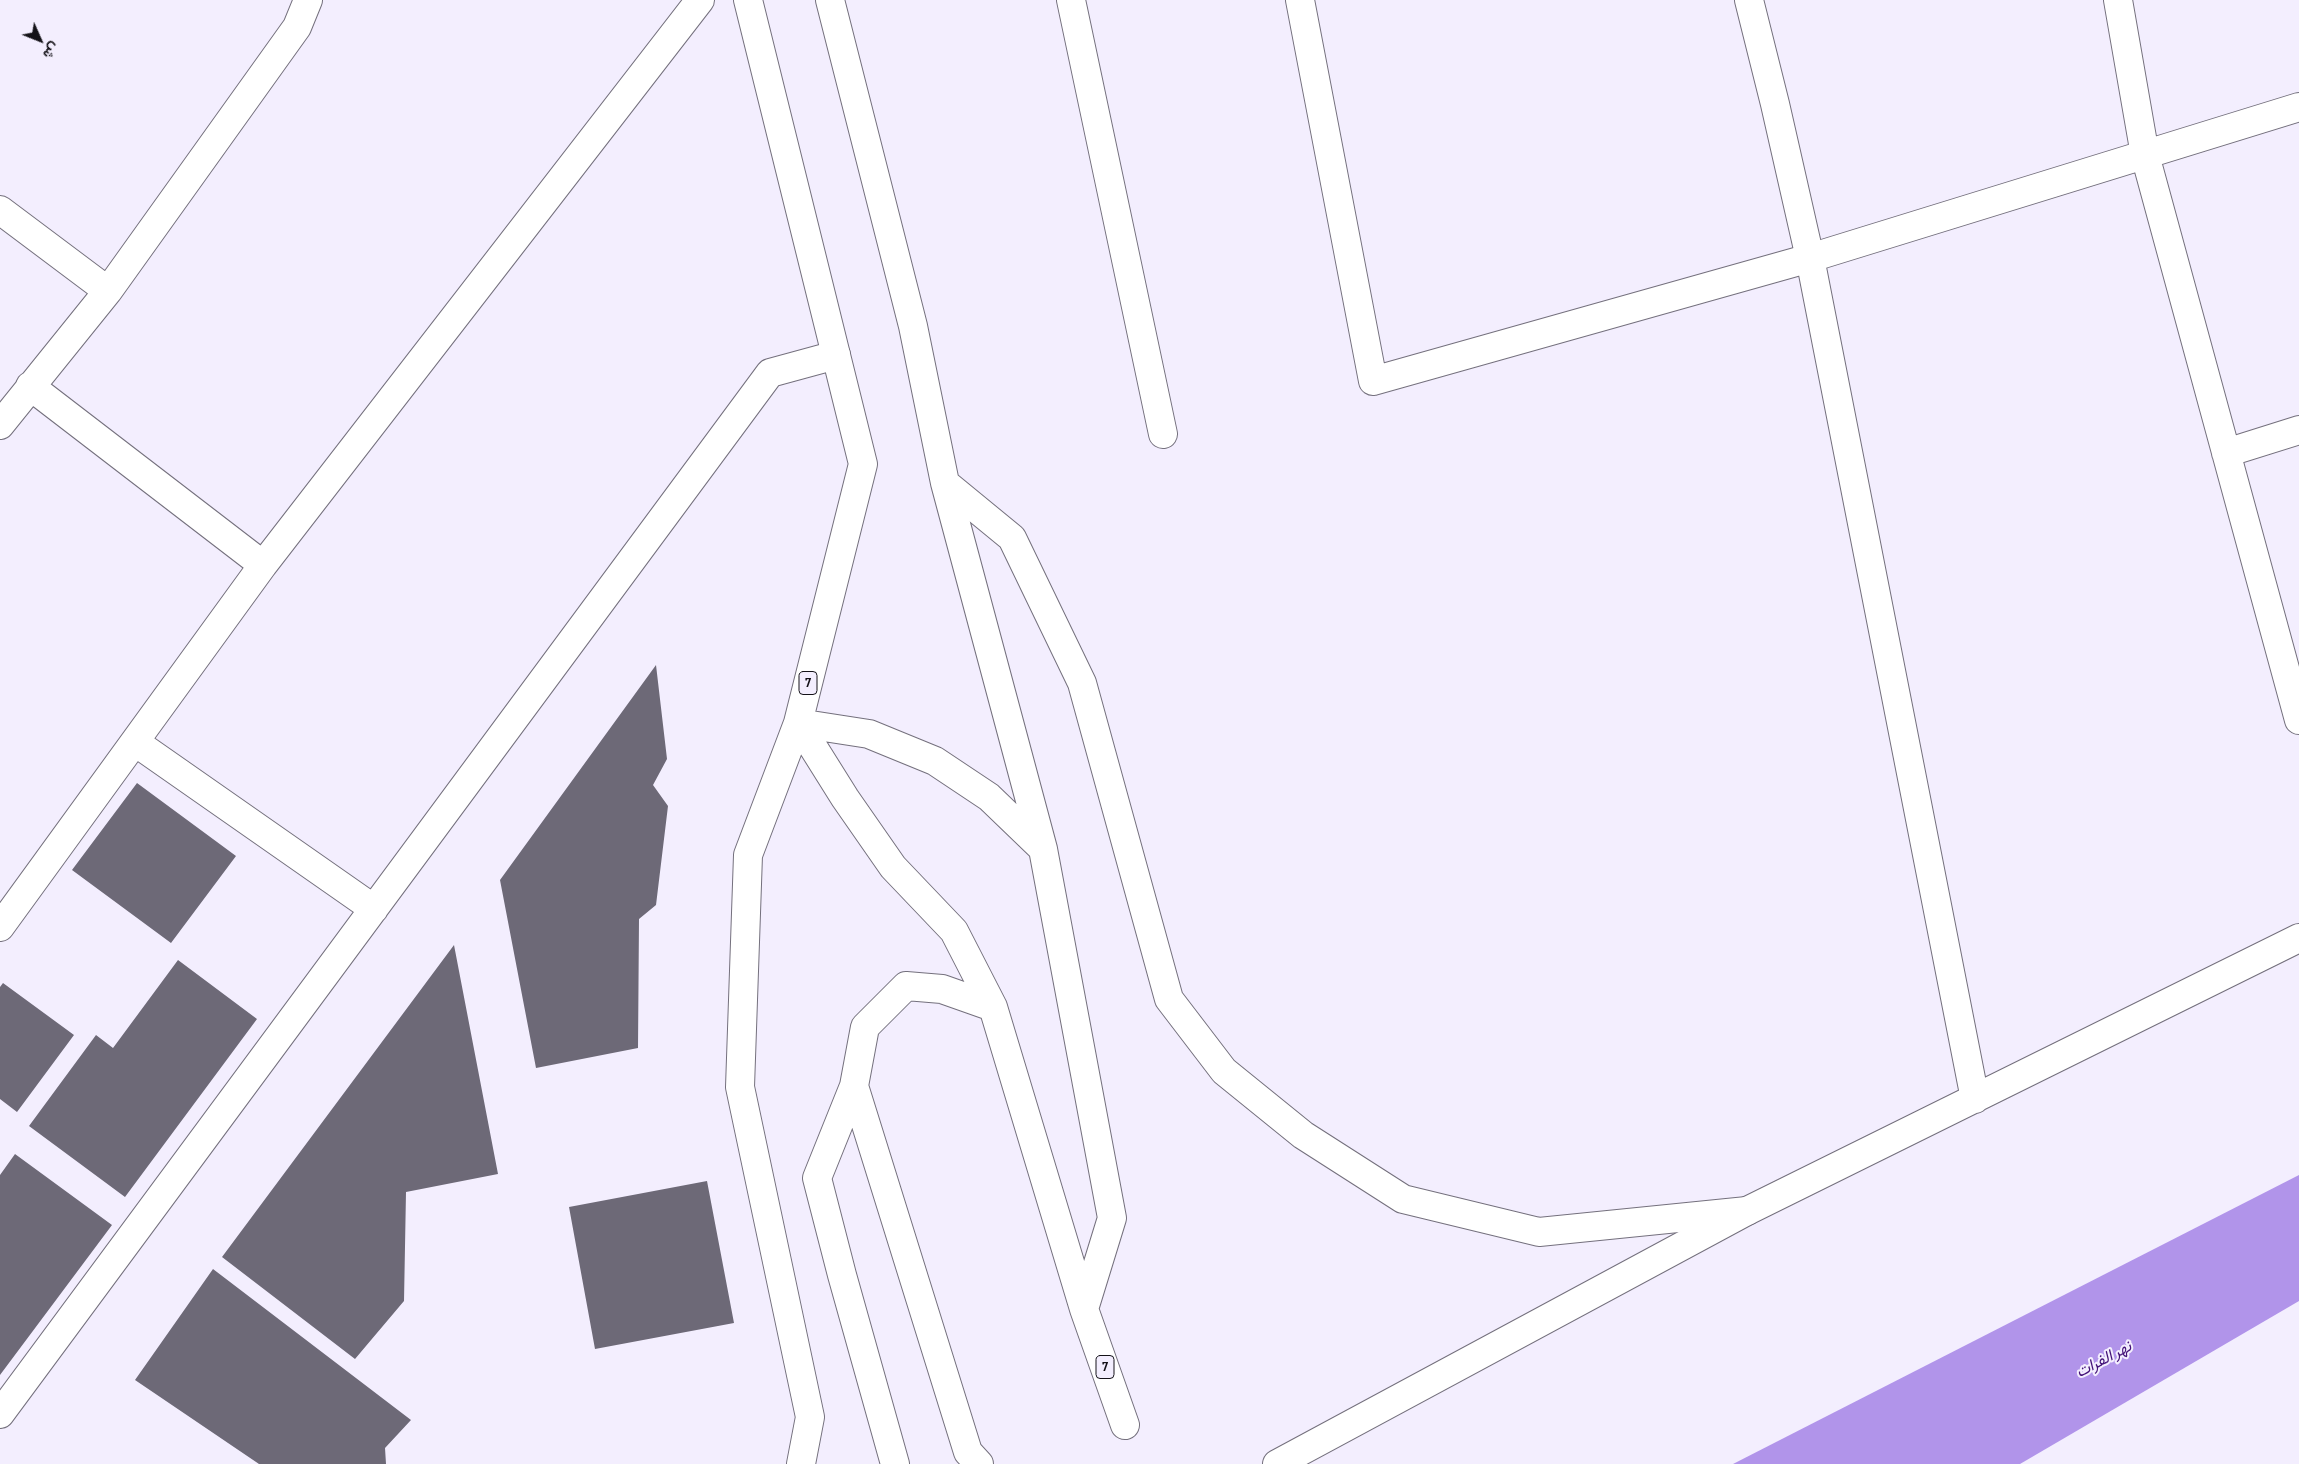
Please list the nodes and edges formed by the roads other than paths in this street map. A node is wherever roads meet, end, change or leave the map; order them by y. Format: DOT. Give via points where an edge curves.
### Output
graph roads {
  1 [pos="308,0"];
  2 [pos="700,0"];
  3 [pos="748,0"];
  4 [pos="830,0"];
  5 [pos="1070,0"];
  6 [pos="1300,0"];
  7 [pos="1748,0"];
  8 [pos="2118,0"];
  9 [pos="2299,107"];
  10 [pos="2145,155"];
  11 [pos="0,210"];
  12 [pos="1810,258"];
  13 [pos="108,290"];
  14 [pos="836,355"];
  15 [pos="30,386"];
  16 [pos="0,424"];
  17 [pos="2299,430"];
  18 [pos="1163,434"];
  19 [pos="2226,453"];
  20 [pos="945,483"];
  21 [pos="264,565"];
  22 [pos="2299,720"];
  23 [pos="798,723"];
  24 [pos="135,742"];
  25 [pos="1043,849"];
  26 [pos="374,909"];
  27 [pos="0,927"];
  28 [pos="2299,938"];
  29 [pos="994,1007"];
  30 [pos="854,1086"];
  31 [pos="1975,1099"];
  32 [pos="1747,1211"];
  33 [pos="1084,1310"];
  34 [pos="0,1414"];
  35 [pos="1125,1424"];
  36 [pos="801,1464"];
  37 [pos="895,1464"];
  38 [pos="979,1464"];
  39 [pos="1277,1464"];
  1 -- 13 [label="street" via="297,27"];
  2 -- 21 [label="street"];
  3 -- 14 [label="street, 7"];
  4 -- 20 [label="street" via="913,326"];
  5 -- 18 [label="street"];
  6 -- 12 [label="street" via="1373,381"];
  7 -- 12 [label="street"];
  8 -- 10 [label="street"];
  9 -- 10 [label="street"];
  10 -- 12 [label="street"];
  10 -- 19 [label="street"];
  11 -- 13 [label="street"];
  12 -- 31 [label="street"];
  13 -- 15 [label="street"];
  14 -- 23 [label="street, 7" via="863,464"];
  14 -- 26 [label="street" via="770,373"];
  15 -- 16 [label="street"];
  15 -- 21 [label="street"];
  17 -- 19 [label="street"];
  19 -- 22 [label="street"];
  20 -- 25 [label="street"];
  20 -- 32 [label="street" via="1012,538 1082,683 1169,999 1224,1071 1303,1134 1403,1200 1539,1232"];
  21 -- 24 [label="street"];
  23 -- 25 [label="street" via="869,734 935,761 988,797"];
  23 -- 29 [label="street, 7" via="893,867 954,931"];
  23 -- 36 [label="street" via="748,855 740,1087 810,1416"];
  24 -- 26 [label="street"];
  24 -- 27 [label="street"];
  25 -- 33 [label="street" via="1112,1218"];
  26 -- 34 [label="street"];
  28 -- 31 [label="street"];
  29 -- 30 [label="street" via="942,989 906,986 865,1026"];
  29 -- 33 [label="street, 7"];
  30 -- 37 [label="street" via="817,1178"];
  30 -- 38 [label="street" via="968,1452"];
  31 -- 32 [label="street"];
  32 -- 39 [label="street"];
  33 -- 35 [label="street, 7"];
}
